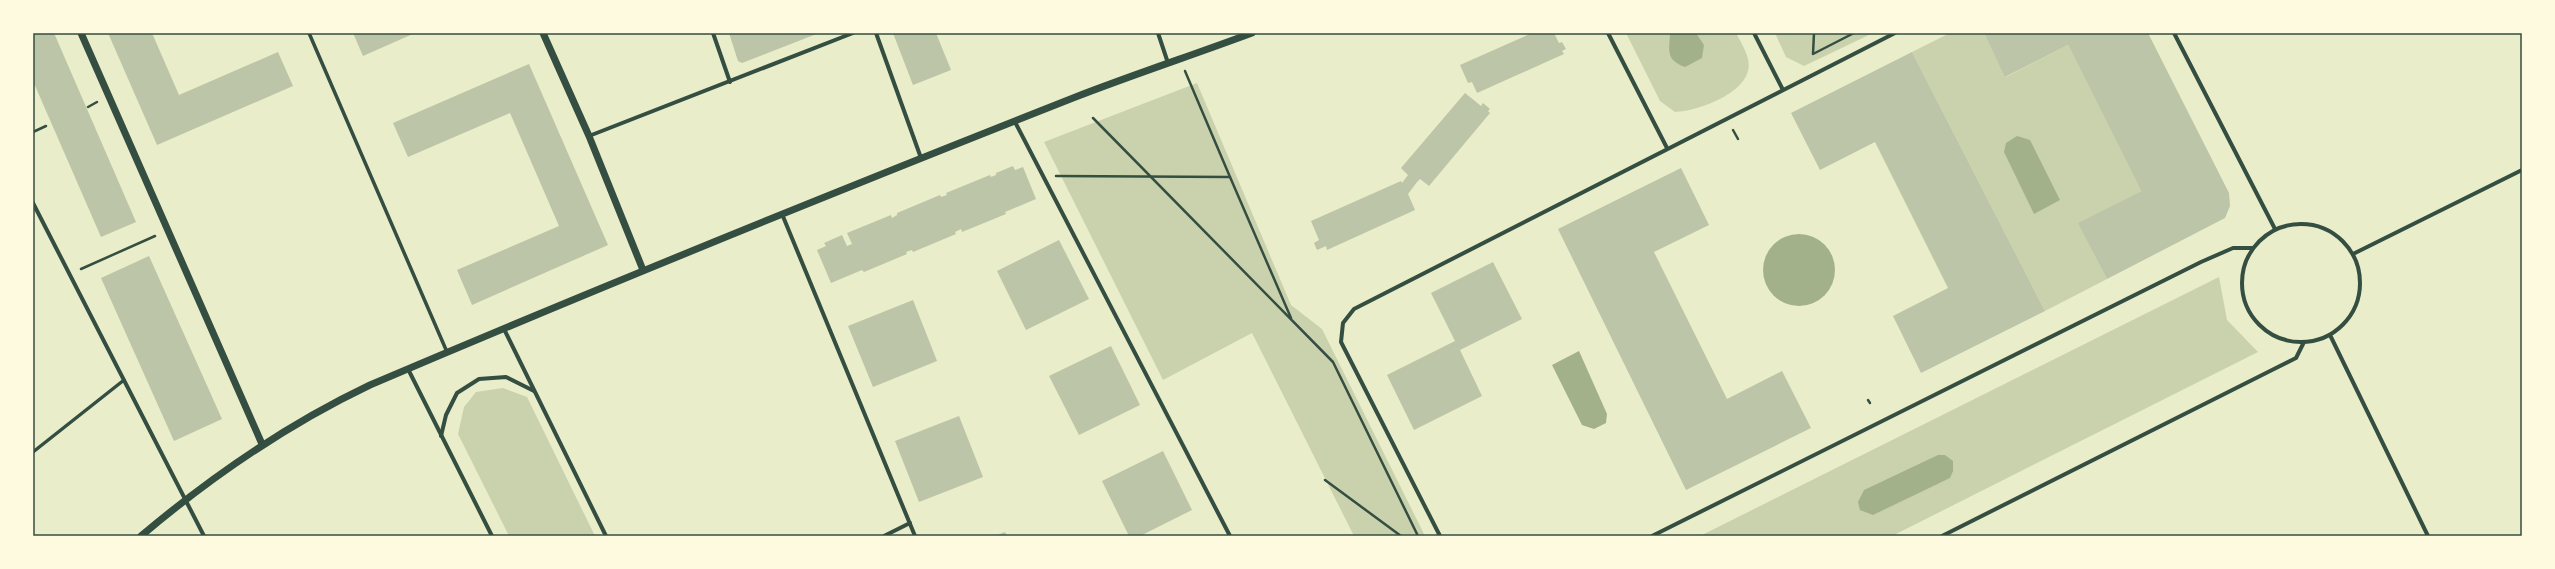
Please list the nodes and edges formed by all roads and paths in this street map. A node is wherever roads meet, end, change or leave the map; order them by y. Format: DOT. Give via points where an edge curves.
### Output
graph roads {
  1 [pos="81,33"];
  2 [pos="309,33"];
  3 [pos="543,33"];
  4 [pos="713,33"];
  5 [pos="853,33"];
  6 [pos="876,33"];
  7 [pos="1158,33"];
  8 [pos="1252,33"];
  9 [pos="1608,33"];
  10 [pos="1754,33"];
  11 [pos="1814,33"];
  12 [pos="1854,33"];
  13 [pos="1894,33"];
  14 [pos="2174,33"];
  15 [pos="1180,60"];
  16 [pos="1168,63"];
  17 [pos="730,82"];
  18 [pos="1782,88"];
  19 [pos="1093,118"];
  20 [pos="1015,122"];
  21 [pos="46,126"];
  22 [pos="33,132"];
  23 [pos="589,136"];
  24 [pos="1667,148"];
  25 [pos="921,158"];
  26 [pos="2522,170"];
  27 [pos="1044,176"];
  28 [pos="1149,176"];
  29 [pos="1230,177"];
  30 [pos="33,203"];
  31 [pos="35,211"];
  32 [pos="782,214"];
  33 [pos="2275,229"];
  34 [pos="168,230"];
  35 [pos="2252,248"];
  36 [pos="2353,254"];
  37 [pos="643,270"];
  38 [pos="69,274"];
  39 [pos="1292,320"];
  40 [pos="504,329"];
  41 [pos="2330,335"];
  42 [pos="2304,342"];
  43 [pos="447,352"];
  44 [pos="408,369"];
  45 [pos="124,380"];
  46 [pos="535,391"];
  47 [pos="1868,400"];
  48 [pos="1870,403"];
  49 [pos="442,436"];
  50 [pos="262,444"];
  51 [pos="33,452"];
  52 [pos="1325,480"];
  53 [pos="185,499"];
  54 [pos="910,523"];
  55 [pos="141,536"];
  56 [pos="204,536"];
  57 [pos="492,536"];
  58 [pos="606,536"];
  59 [pos="884,536"];
  60 [pos="915,536"];
  61 [pos="1230,536"];
  62 [pos="1401,536"];
  63 [pos="1418,536"];
  64 [pos="1440,536"];
  65 [pos="1652,536"];
  66 [pos="1942,536"];
  67 [pos="2428,536"];
  1 -- 34 [label="street"];
  2 -- 43 [label="street"];
  3 -- 23 [label="street"];
  4 -- 17 [label="street"];
  5 -- 17 [label="street"];
  6 -- 25 [label="street"];
  7 -- 16 [label="street"];
  8 -- 15 [label="street"];
  9 -- 24 [label="street"];
  10 -- 18 [label="street"];
  11 -- 12 [label="path" via="1813,54"];
  13 -- 18 [label="street"];
  14 -- 33 [label="street"];
  15 -- 16 [label="street"];
  15 -- 29 [label="path"];
  16 -- 20 [label="street"];
  17 -- 23 [label="street"];
  18 -- 24 [label="street"];
  19 -- 28 [label="path"];
  20 -- 25 [label="street"];
  20 -- 27 [label="street"];
  21 -- 22 [label="path"];
  23 -- 37 [label="street"];
  24 -- 64 [label="street" via="1354,309 1343,324 1341,342"];
  25 -- 32 [label="street"];
  26 -- 36 [label="street"];
  27 -- 28 [label="path"];
  27 -- 61 [label="street"];
  28 -- 29 [label="path"];
  28 -- 39 [label="path"];
  29 -- 39 [label="path"];
  30 -- 31 [label="street"];
  31 -- 38 [label="street"];
  32 -- 37 [label="street"];
  32 -- 54 [label="street"];
  33 -- 35 [label="street" via="2262,237"];
  33 -- 36 [label="street" via="2292,224 2310,224 2327,229 2342,240"];
  34 -- 38 [label="path"];
  34 -- 50 [label="street"];
  35 -- 42 [label="street" via="2244,265 2241,284 2244,303 2250,314 2268,333 2285,341"];
  35 -- 65 [label="street" via="2233,248 2201,262"];
  36 -- 41 [label="street" via="2359,272 2360,290 2344,324"];
  37 -- 40 [label="street"];
  38 -- 45 [label="street"];
  39 -- 63 [label="path" via="1333,362"];
  40 -- 43 [label="street"];
  40 -- 46 [label="street"];
  41 -- 42 [label="street"];
  41 -- 67 [label="street"];
  42 -- 66 [label="street" via="2296,358"];
  43 -- 44 [label="street"];
  44 -- 49 [label="street"];
  44 -- 50 [label="street" via="339,400"];
  45 -- 51 [label="street"];
  45 -- 53 [label="street"];
  46 -- 49 [label="street" via="506,377 479,379 457,393 446,415"];
  46 -- 58 [label="street"];
  47 -- 48 [label="path"];
  49 -- 57 [label="street"];
  50 -- 53 [label="street"];
  52 -- 62 [label="path"];
  53 -- 55 [label="street"];
  53 -- 56 [label="street"];
  54 -- 59 [label="street"];
  54 -- 60 [label="street"];
}
